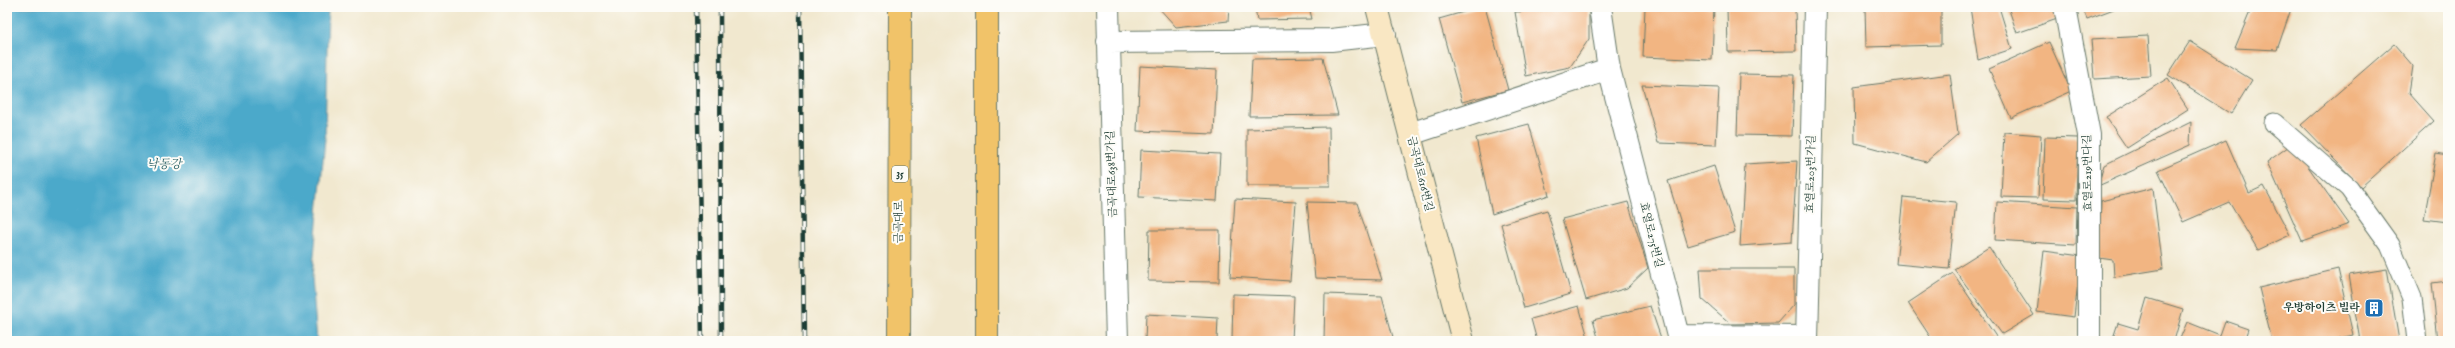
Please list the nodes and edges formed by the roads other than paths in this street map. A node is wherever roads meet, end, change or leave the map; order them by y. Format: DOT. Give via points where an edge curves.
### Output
graph roads {
  1 [pos="900,7"];
  2 [pos="987,7"];
  3 [pos="1108,7"];
  4 [pos="1377,7"];
  5 [pos="1600,7"];
  6 [pos="1815,7"];
  7 [pos="2065,7"];
  8 [pos="1385,34"];
  9 [pos="1108,42"];
  10 [pos="1609,69"];
  11 [pos="2274,123"];
  12 [pos="1410,134"];
  13 [pos="1807,339"];
  14 [pos="899,341"];
  15 [pos="987,341"];
  16 [pos="1117,341"];
  17 [pos="1463,341"];
  18 [pos="2089,341"];
  19 [pos="2417,341"];
  1 -- 14 [label="main road, 금곡대로 / 35"];
  2 -- 15 [label="main road"];
  3 -- 9 [label="street, 금곡대로638번가길"];
  4 -- 8 [label="street, 금곡대로616번길"];
  5 -- 10 [label="street, 효열로275번길"];
  6 -- 13 [label="street, 효열로203번가길"];
  7 -- 18 [label="street, 효열로219번다길" via="2089,135"];
  8 -- 9 [label="street" via="1331,40"];
  8 -- 12 [label="street, 금곡대로616번길"];
  9 -- 16 [label="street, 금곡대로638번가길"];
  10 -- 12 [label="street"];
  10 -- 13 [label="street, 효열로275번길" via="1678,336"];
  11 -- 19 [label="lane" via="2349,188 2390,245 2412,298"];
  12 -- 17 [label="street, 금곡대로616번길"];
}
